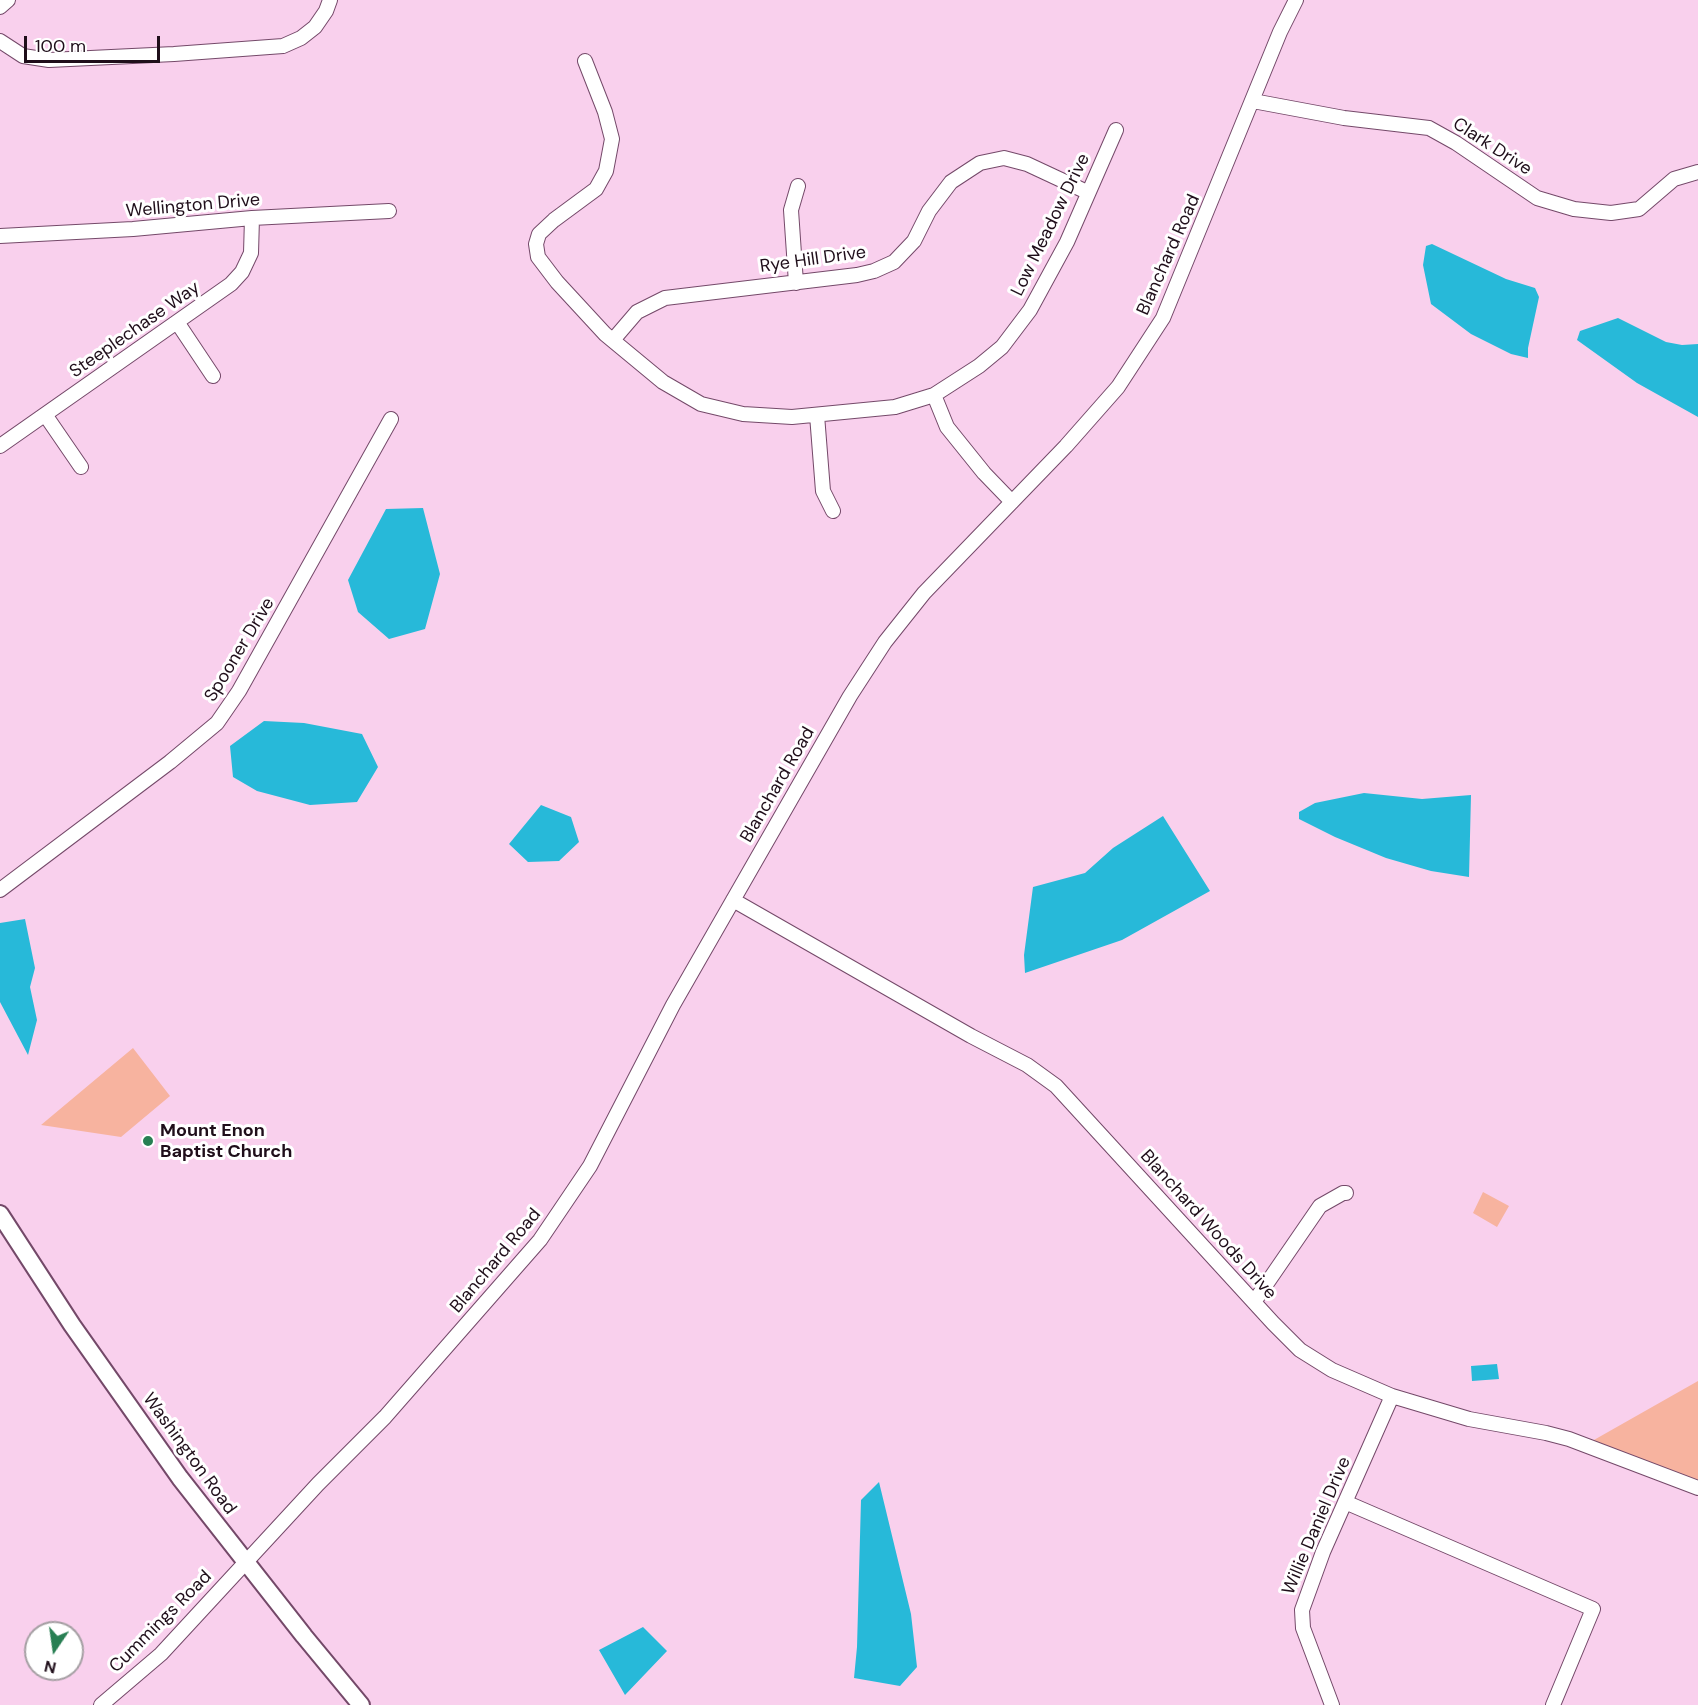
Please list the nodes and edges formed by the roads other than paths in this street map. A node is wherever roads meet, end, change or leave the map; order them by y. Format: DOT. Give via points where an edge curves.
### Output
graph roads {
  1 [pos="8,0"];
  2 [pos="330,0"];
  3 [pos="1296,0"];
  4 [pos="0,8"];
  5 [pos="0,41"];
  6 [pos="585,61"];
  7 [pos="1253,101"];
  8 [pos="1116,130"];
  9 [pos="1698,172"];
  10 [pos="798,186"];
  11 [pos="1087,192"];
  12 [pos="390,211"];
  13 [pos="252,218"];
  14 [pos="0,236"];
  15 [pos="796,283"];
  16 [pos="177,322"];
  17 [pos="612,340"];
  18 [pos="213,376"];
  19 [pos="934,395"];
  20 [pos="817,415"];
  21 [pos="46,416"];
  22 [pos="391,419"];
  23 [pos="0,446"];
  24 [pos="81,467"];
  25 [pos="1012,502"];
  26 [pos="833,511"];
  27 [pos="0,890"];
  28 [pos="733,900"];
  29 [pos="1346,1193"];
  30 [pos="0,1214"];
  31 [pos="1254,1302"];
  32 [pos="1392,1396"];
  33 [pos="1698,1488"];
  34 [pos="1345,1502"];
  35 [pos="245,1562"];
  36 [pos="101,1705"];
  37 [pos="361,1705"];
  38 [pos="1332,1705"];
  39 [pos="1553,1705"];
  1 -- 4 [label="street"];
  2 -- 5 [label="street" via="315,27 283,46 49,60 23,56"];
  3 -- 7 [label="street, Blanchard Road"];
  6 -- 17 [label="street, Low Meadow Drive" via="612,139 606,171 597,189 554,220 539,234 536,244 538,257 556,282"];
  7 -- 9 [label="street, Clark Drive" via="1344,118 1430,128 1537,198 1574,209 1611,213 1639,209 1674,178"];
  7 -- 25 [label="street, Blanchard Road" via="1163,318 1118,387"];
  8 -- 11 [label="street, Low Meadow Drive"];
  10 -- 15 [label="street" via="791,210"];
  11 -- 15 [label="street, Rye Hill Drive" via="1027,164 1004,158 980,163 951,182 914,241 894,262 857,275"];
  11 -- 19 [label="street, Low Meadow Drive" via="1030,310 1002,347"];
  12 -- 13 [label="street, Wellington Drive"];
  13 -- 14 [label="street, Wellington Drive"];
  13 -- 16 [label="street, Steeplechase Way" via="251,253 242,272 231,285"];
  15 -- 17 [label="street, Rye Hill Drive" via="665,298 637,312"];
  16 -- 18 [label="street"];
  16 -- 21 [label="street, Steeplechase Way"];
  17 -- 20 [label="street, Low Meadow Drive" via="663,382 702,404 742,414"];
  19 -- 20 [label="street, Low Meadow Drive" via="895,407"];
  19 -- 25 [label="street" via="947,427"];
  20 -- 26 [label="street" via="823,491"];
  21 -- 23 [label="street, Steeplechase Way"];
  21 -- 24 [label="street"];
  22 -- 27 [label="street, Spooner Drive" via="240,691 217,723"];
  25 -- 28 [label="street, Blanchard Road" via="924,593 885,642"];
  28 -- 31 [label="street, Blanchard Woods Drive" via="1028,1065 1056,1086"];
  28 -- 35 [label="street, Blanchard Road" via="673,1005 590,1166 540,1240 385,1417"];
  29 -- 31 [label="street" via="1320,1206"];
  30 -- 35 [label="main road, Washington Road" via="72,1325"];
  31 -- 32 [label="street, Blanchard Woods Drive" via="1300,1350 1332,1370"];
  32 -- 33 [label="street, Blanchard Woods Drive" via="1469,1419 1546,1432"];
  32 -- 34 [label="street, Willie Daniel Drive"];
  34 -- 38 [label="street, Willie Daniel Drive" via="1302,1610 1303,1628"];
  34 -- 39 [label="street" via="1593,1608"];
  35 -- 36 [label="street, Cummings Road" via="161,1654"];
  35 -- 37 [label="main road, Washington Road"];
}
